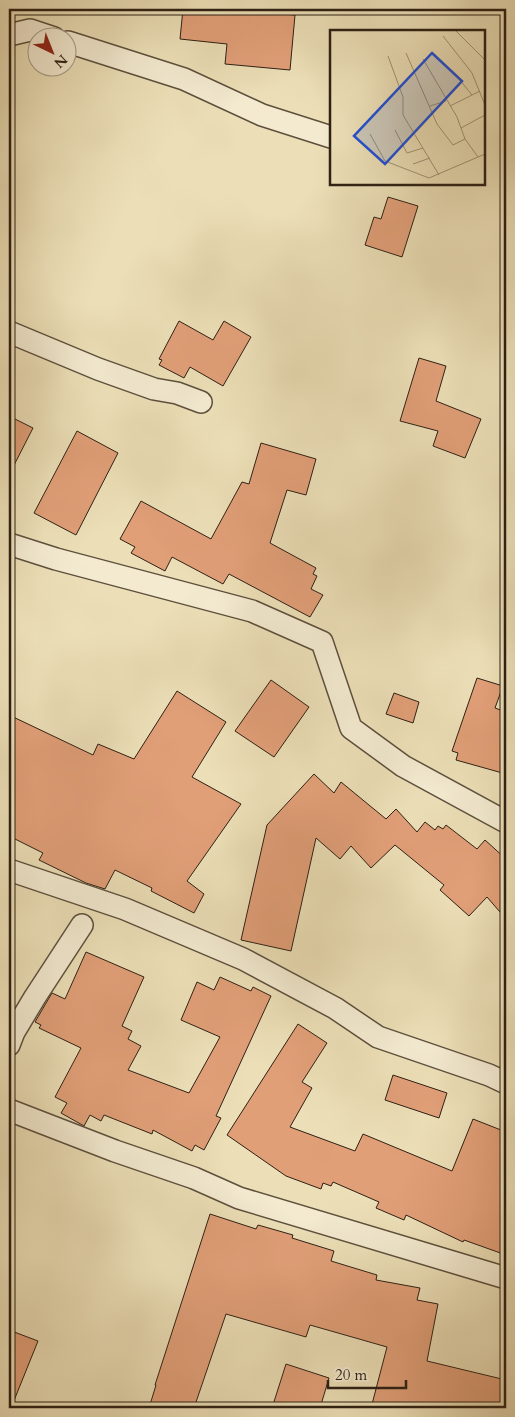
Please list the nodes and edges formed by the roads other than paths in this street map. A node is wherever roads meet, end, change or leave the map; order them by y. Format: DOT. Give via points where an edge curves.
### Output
graph roads {
  1 [pos="28,30"];
  2 [pos="9,35"];
  3 [pos="78,45"];
  4 [pos="330,138"];
  5 [pos="9,332"];
  6 [pos="201,402"];
  7 [pos="9,544"];
  8 [pos="506,822"];
  9 [pos="9,870"];
  10 [pos="82,925"];
  11 [pos="9,1045"];
  12 [pos="506,1083"];
  13 [pos="9,1110"];
  14 [pos="506,1278"];
  1 -- 2 [label="street"];
  3 -- 4 [label="street" via="184,79 262,115"];
  5 -- 6 [label="street" via="98,369"];
  7 -- 8 [label="street" via="252,611 322,642 351,728 403,766"];
  9 -- 12 [label="street" via="124,909 243,959 335,1008 378,1036"];
  10 -- 11 [label="street" via="35,997"];
  13 -- 14 [label="street" via="194,1178 238,1198"];
}
